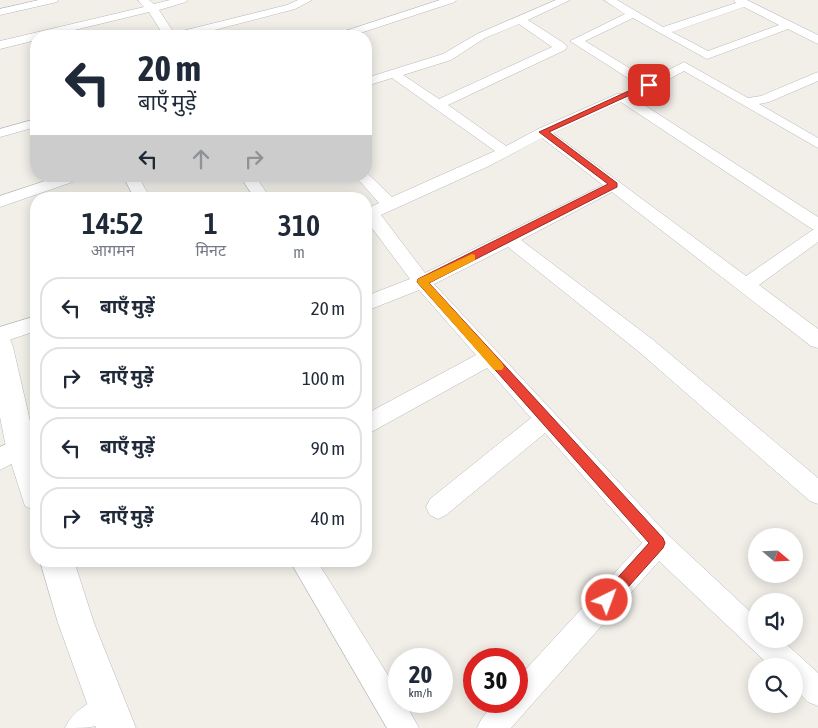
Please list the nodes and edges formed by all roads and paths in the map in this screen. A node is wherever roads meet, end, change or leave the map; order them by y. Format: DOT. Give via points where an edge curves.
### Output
graph roads {
  1 [pos="53,0"];
  2 [pos="182,0"];
  3 [pos="307,0"];
  4 [pos="450,0"];
  5 [pos="564,0"];
  6 [pos="611,0"];
  7 [pos="742,1"];
  8 [pos="148,4"];
  9 [pos="0,12"];
  10 [pos="633,14"];
  11 [pos="519,19"];
  12 [pos="789,25"];
  13 [pos="54,30"];
  14 [pos="166,30"];
  15 [pos="201,30"];
  16 [pos="358,30"];
  17 [pos="662,31"];
  18 [pos="30,37"];
  19 [pos="818,40"];
  20 [pos="576,41"];
  21 [pos="0,45"];
  22 [pos="561,47"];
  23 [pos="394,74"];
  24 [pos="818,76"];
  25 [pos="372,80"];
  26 [pos="649,85"];
  27 [pos="622,97"];
  28 [pos="746,102"];
  29 [pos="438,105"];
  30 [pos="30,125"];
  31 [pos="543,132"];
  32 [pos="0,133"];
  33 [pos="818,144"];
  34 [pos="505,152"];
  35 [pos="58,182"];
  36 [pos="368,182"];
  37 [pos="614,185"];
  38 [pos="0,202"];
  39 [pos="390,205"];
  40 [pos="372,213"];
  41 [pos="372,218"];
  42 [pos="818,225"];
  43 [pos="818,234"];
  44 [pos="509,239"];
  45 [pos="422,282"];
  46 [pos="746,285"];
  47 [pos="372,302"];
  48 [pos="30,326"];
  49 [pos="0,335"];
  50 [pos="818,340"];
  51 [pos="0,347"];
  52 [pos="489,357"];
  53 [pos="546,419"];
  54 [pos="372,422"];
  55 [pos="19,449"];
  56 [pos="30,479"];
  57 [pos="818,493"];
  58 [pos="438,507"];
  59 [pos="658,543"];
  60 [pos="59,567"];
  61 [pos="306,567"];
  62 [pos="748,627"];
  63 [pos="771,648"];
  64 [pos="781,658"];
  65 [pos="803,678"];
  66 [pos="818,692"];
  67 [pos="101,721"];
  68 [pos="404,728"];
  69 [pos="492,728"];
  1 -- 9 [label="street"];
  2 -- 8 [label="street"];
  3 -- 15 [label="street"];
  4 -- 16 [label="street"];
  5 -- 11 [label="street"];
  6 -- 10 [label="street"];
  7 -- 12 [label="street"];
  7 -- 17 [label="street"];
  8 -- 13 [label="street"];
  8 -- 14 [label="street"];
  10 -- 17 [label="street"];
  10 -- 20 [label="street"];
  11 -- 22 [label="street"];
  11 -- 23 [label="street" via="481,36 447,57"];
  12 -- 17 [label="street" via="707,55"];
  12 -- 19 [label="street"];
  18 -- 21 [label="street"];
  20 -- 22 [label="street"];
  20 -- 26 [label="street"];
  22 -- 29 [label="street"];
  23 -- 25 [label="street"];
  23 -- 29 [label="street"];
  24 -- 28 [label="street" via="764,99"];
  26 -- 27 [label="street"];
  26 -- 28 [label="street" via="684,66"];
  27 -- 31 [label="street"];
  27 -- 42 [label="street"];
  28 -- 33 [label="street"];
  29 -- 34 [label="street"];
  30 -- 32 [label="street"];
  31 -- 34 [label="street"];
  31 -- 37 [label="street"];
  34 -- 39 [label="street"];
  35 -- 38 [label="street"];
  36 -- 39 [label="street"];
  37 -- 44 [label="street"];
  37 -- 46 [label="street"];
  39 -- 40 [label="street"];
  41 -- 45 [label="street"];
  43 -- 46 [label="street"];
  44 -- 45 [label="street"];
  44 -- 57 [label="street" via="645,345"];
  45 -- 47 [label="street"];
  45 -- 52 [label="street"];
  46 -- 50 [label="street"];
  48 -- 49 [label="street"];
  51 -- 55 [label="street"];
  52 -- 53 [label="street"];
  52 -- 54 [label="street"];
  53 -- 58 [label="street"];
  53 -- 59 [label="street"];
  55 -- 56 [label="street"];
  59 -- 62 [label="street"];
  59 -- 69 [label="street"];
  60 -- 67 [label="street"];
  61 -- 68 [label="street"];
  63 -- 64 [label="street"];
  65 -- 66 [label="street"];
}
